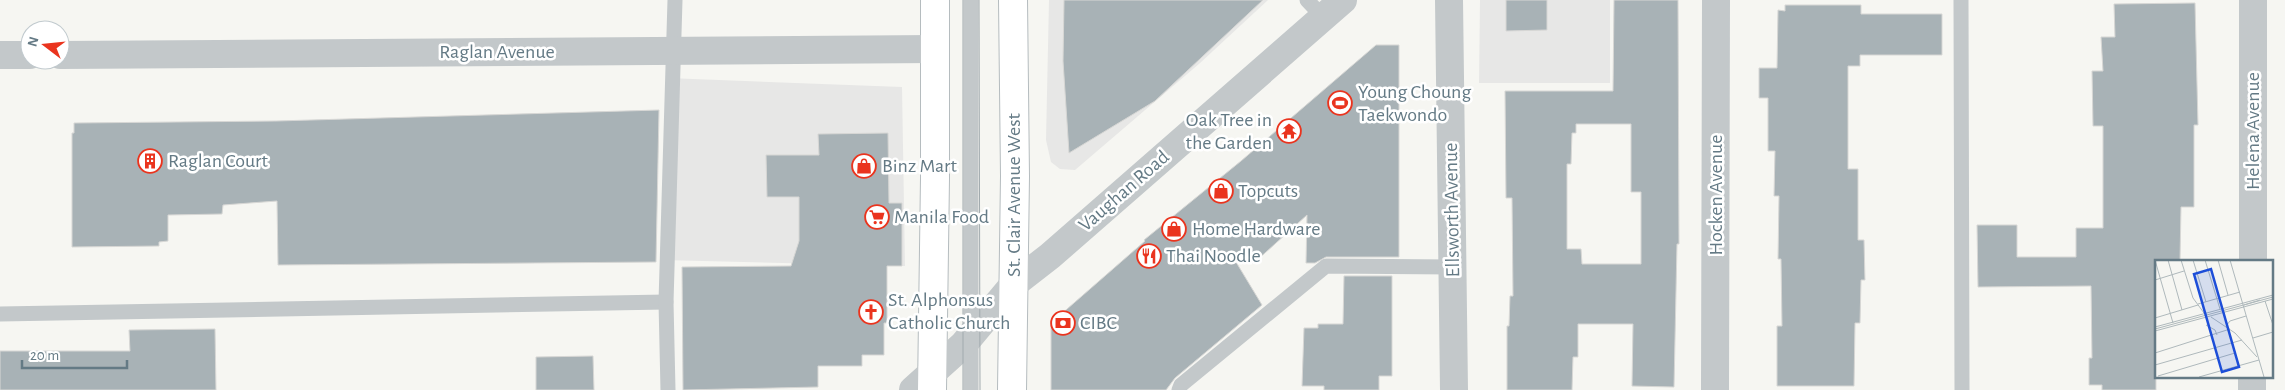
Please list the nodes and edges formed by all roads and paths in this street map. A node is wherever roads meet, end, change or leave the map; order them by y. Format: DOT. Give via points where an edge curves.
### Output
graph roads {
  1 [pos="675,0"];
  2 [pos="935,0"];
  3 [pos="971,0"];
  4 [pos="1012,0"];
  5 [pos="1450,0"];
  6 [pos="1716,0"];
  7 [pos="1962,0"];
  8 [pos="2253,0"];
  9 [pos="1324,6"];
  10 [pos="935,49"];
  11 [pos="675,51"];
  12 [pos="20,55"];
  13 [pos="70,55"];
  14 [pos="0,56"];
  15 [pos="2252,260"];
  16 [pos="1453,267"];
  17 [pos="1014,284"];
  18 [pos="666,302"];
  19 [pos="0,314"];
  20 [pos="971,335"];
  21 [pos="926,384"];
  22 [pos="668,390"];
  23 [pos="971,390"];
  24 [pos="1012,390"];
  25 [pos="1179,390"];
  26 [pos="1454,390"];
  27 [pos="1715,390"];
  28 [pos="1962,390"];
  1 -- 11 [label="lane"];
  2 -- 10 [label="main road"];
  3 -- 20 [label="lane"];
  4 -- 17 [label="main road, St. Clair Avenue West"];
  5 -- 16 [label="street, Ellsworth Avenue"];
  6 -- 27 [label="street, Hocken Avenue"];
  7 -- 28 [label="lane"];
  8 -- 15 [label="street, Helena Avenue"];
  9 -- 17 [label="street, Vaughan Road" via="1050,256"];
  10 -- 11 [label="street, Raglan Avenue"];
  10 -- 21 [label="main road"];
  11 -- 13 [label="street, Raglan Avenue"];
  11 -- 18 [label="lane"];
  12 -- 14 [label="street"];
  16 -- 25 [label="lane" via="1326,266 1181,385"];
  16 -- 26 [label="street, Ellsworth Avenue"];
  17 -- 20 [label="street, Vaughan Road"];
  17 -- 24 [label="main road, St. Clair Avenue West"];
  18 -- 19 [label="lane"];
  18 -- 22 [label="lane"];
  20 -- 21 [label="street, Vaughan Road"];
  20 -- 23 [label="lane"];
}
